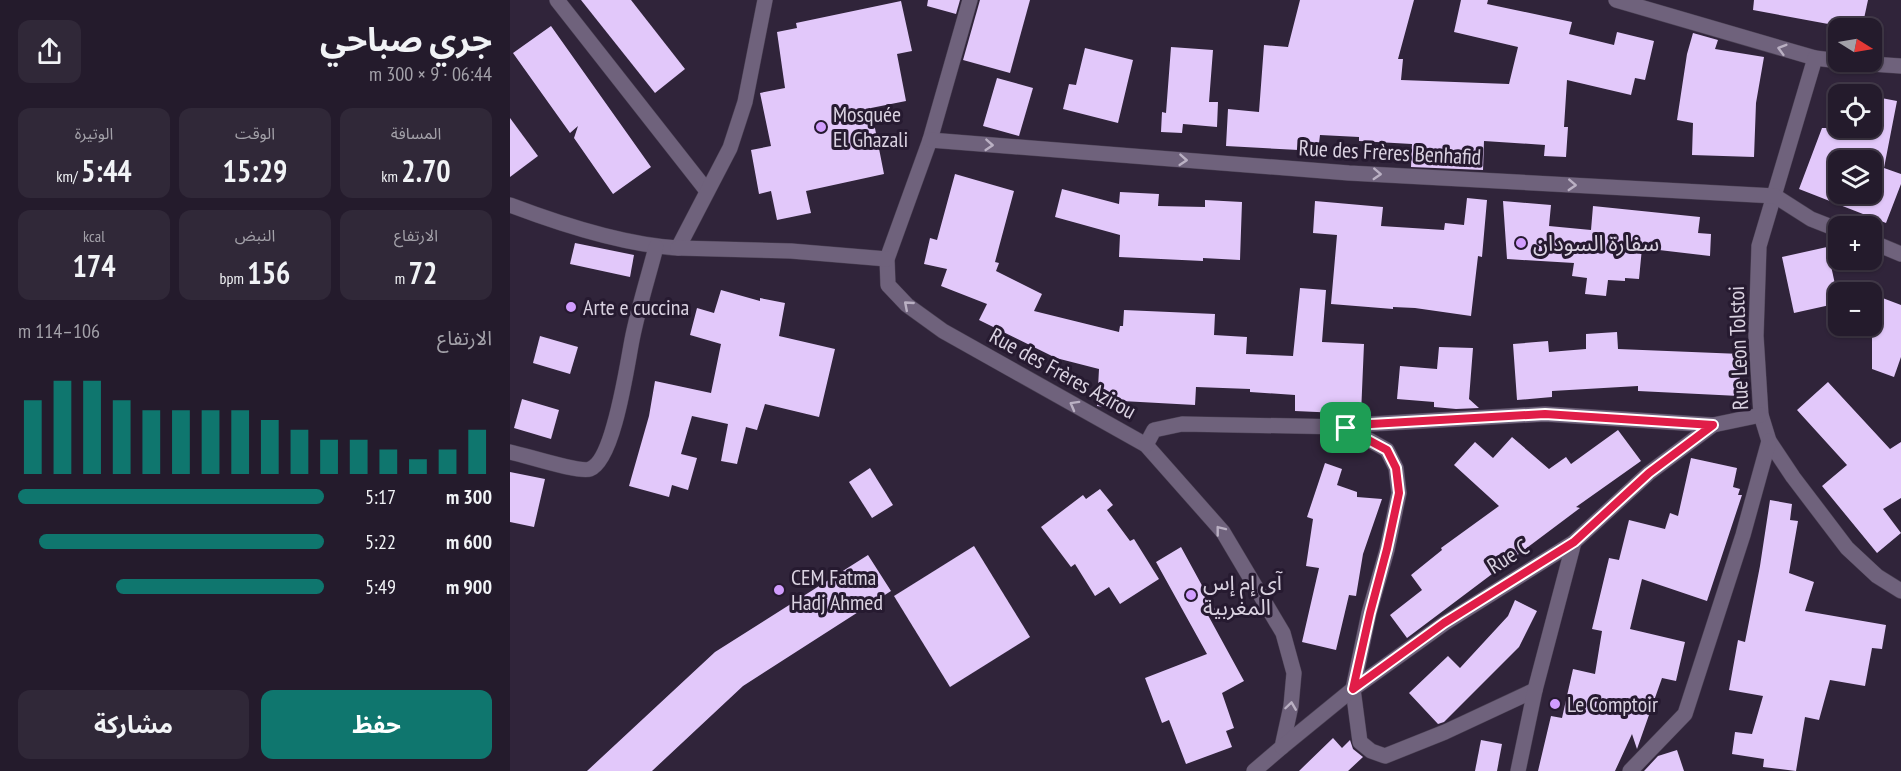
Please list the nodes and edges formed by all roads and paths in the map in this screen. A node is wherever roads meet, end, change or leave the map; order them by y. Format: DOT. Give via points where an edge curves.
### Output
graph roads {
  1 [pos="556,0"];
  2 [pos="970,0"];
  3 [pos="1616,0"];
  4 [pos="763,1"];
  5 [pos="1815,58"];
  6 [pos="1828,60"];
  7 [pos="1882,64"];
  8 [pos="1901,66"];
  9 [pos="930,140"];
  10 [pos="707,191"];
  11 [pos="1775,196"];
  12 [pos="510,205"];
  13 [pos="1828,226"];
  14 [pos="1882,246"];
  15 [pos="656,247"];
  16 [pos="678,248"];
  17 [pos="1901,254"];
  18 [pos="887,259"];
  19 [pos="1761,415"];
  20 [pos="1713,425"];
  21 [pos="1346,428"];
  22 [pos="1769,441"];
  23 [pos="1146,445"];
  24 [pos="510,452"];
  25 [pos="1574,542"];
  26 [pos="1901,591"];
  27 [pos="1353,689"];
  28 [pos="1535,690"];
  29 [pos="1282,747"];
  30 [pos="1254,771"];
  31 [pos="1518,771"];
  32 [pos="1630,771"];
  1 -- 10 [label="street"];
  2 -- 9 [label="street, Rue des Frères Azirou"];
  5 -- 3 [label="street, one-way"];
  4 -- 10 [label="street" via="745,102 730,148"];
  5 -- 6 [label="street"];
  5 -- 11 [label="street, Rue Leon Tolstoi"];
  7 -- 8 [label="street"];
  9 -- 11 [label="street, Rue des Frères Benhafid, one-way" via="1349,173"];
  9 -- 18 [label="street, Rue des Frères Azirou"];
  10 -- 16 [label="street"];
  11 -- 13 [label="street, Rue des Frères Benhafid"];
  11 -- 19 [label="street, Rue Leon Tolstoi" via="1759,246 1756,336"];
  12 -- 15 [label="street" via="581,229"];
  14 -- 17 [label="street"];
  15 -- 16 [label="street"];
  15 -- 24 [label="street" via="609,443 600,462 590,469 578,469"];
  16 -- 18 [label="street"];
  23 -- 18 [label="street, Rue des Frères Azirou, one-way" via="943,331 907,305 888,285"];
  19 -- 20 [label="street, Rue C"];
  19 -- 22 [label="street, Rue Leon Tolstoi"];
  20 -- 21 [label="street" via="1545,414"];
  20 -- 25 [label="street, Rue C" via="1649,473"];
  21 -- 23 [label="street" via="1182,424 1154,430"];
  21 -- 27 [label="street" via="1387,450 1396,468 1399,493"];
  22 -- 26 [label="street, Rue Leon Tolstoi" via="1847,548 1877,576"];
  22 -- 32 [label="street" via="1685,714"];
  29 -- 23 [label="street, Rue des Frères Azirou, one-way" via="1294,673 1283,633 1223,532"];
  25 -- 27 [label="street, Rue C" via="1444,623"];
  25 -- 28 [label="street"];
  27 -- 28 [label="street" via="1360,742 1385,756"];
  27 -- 29 [label="street, Rue C"];
  28 -- 31 [label="street"];
  29 -- 30 [label="street"];
}
